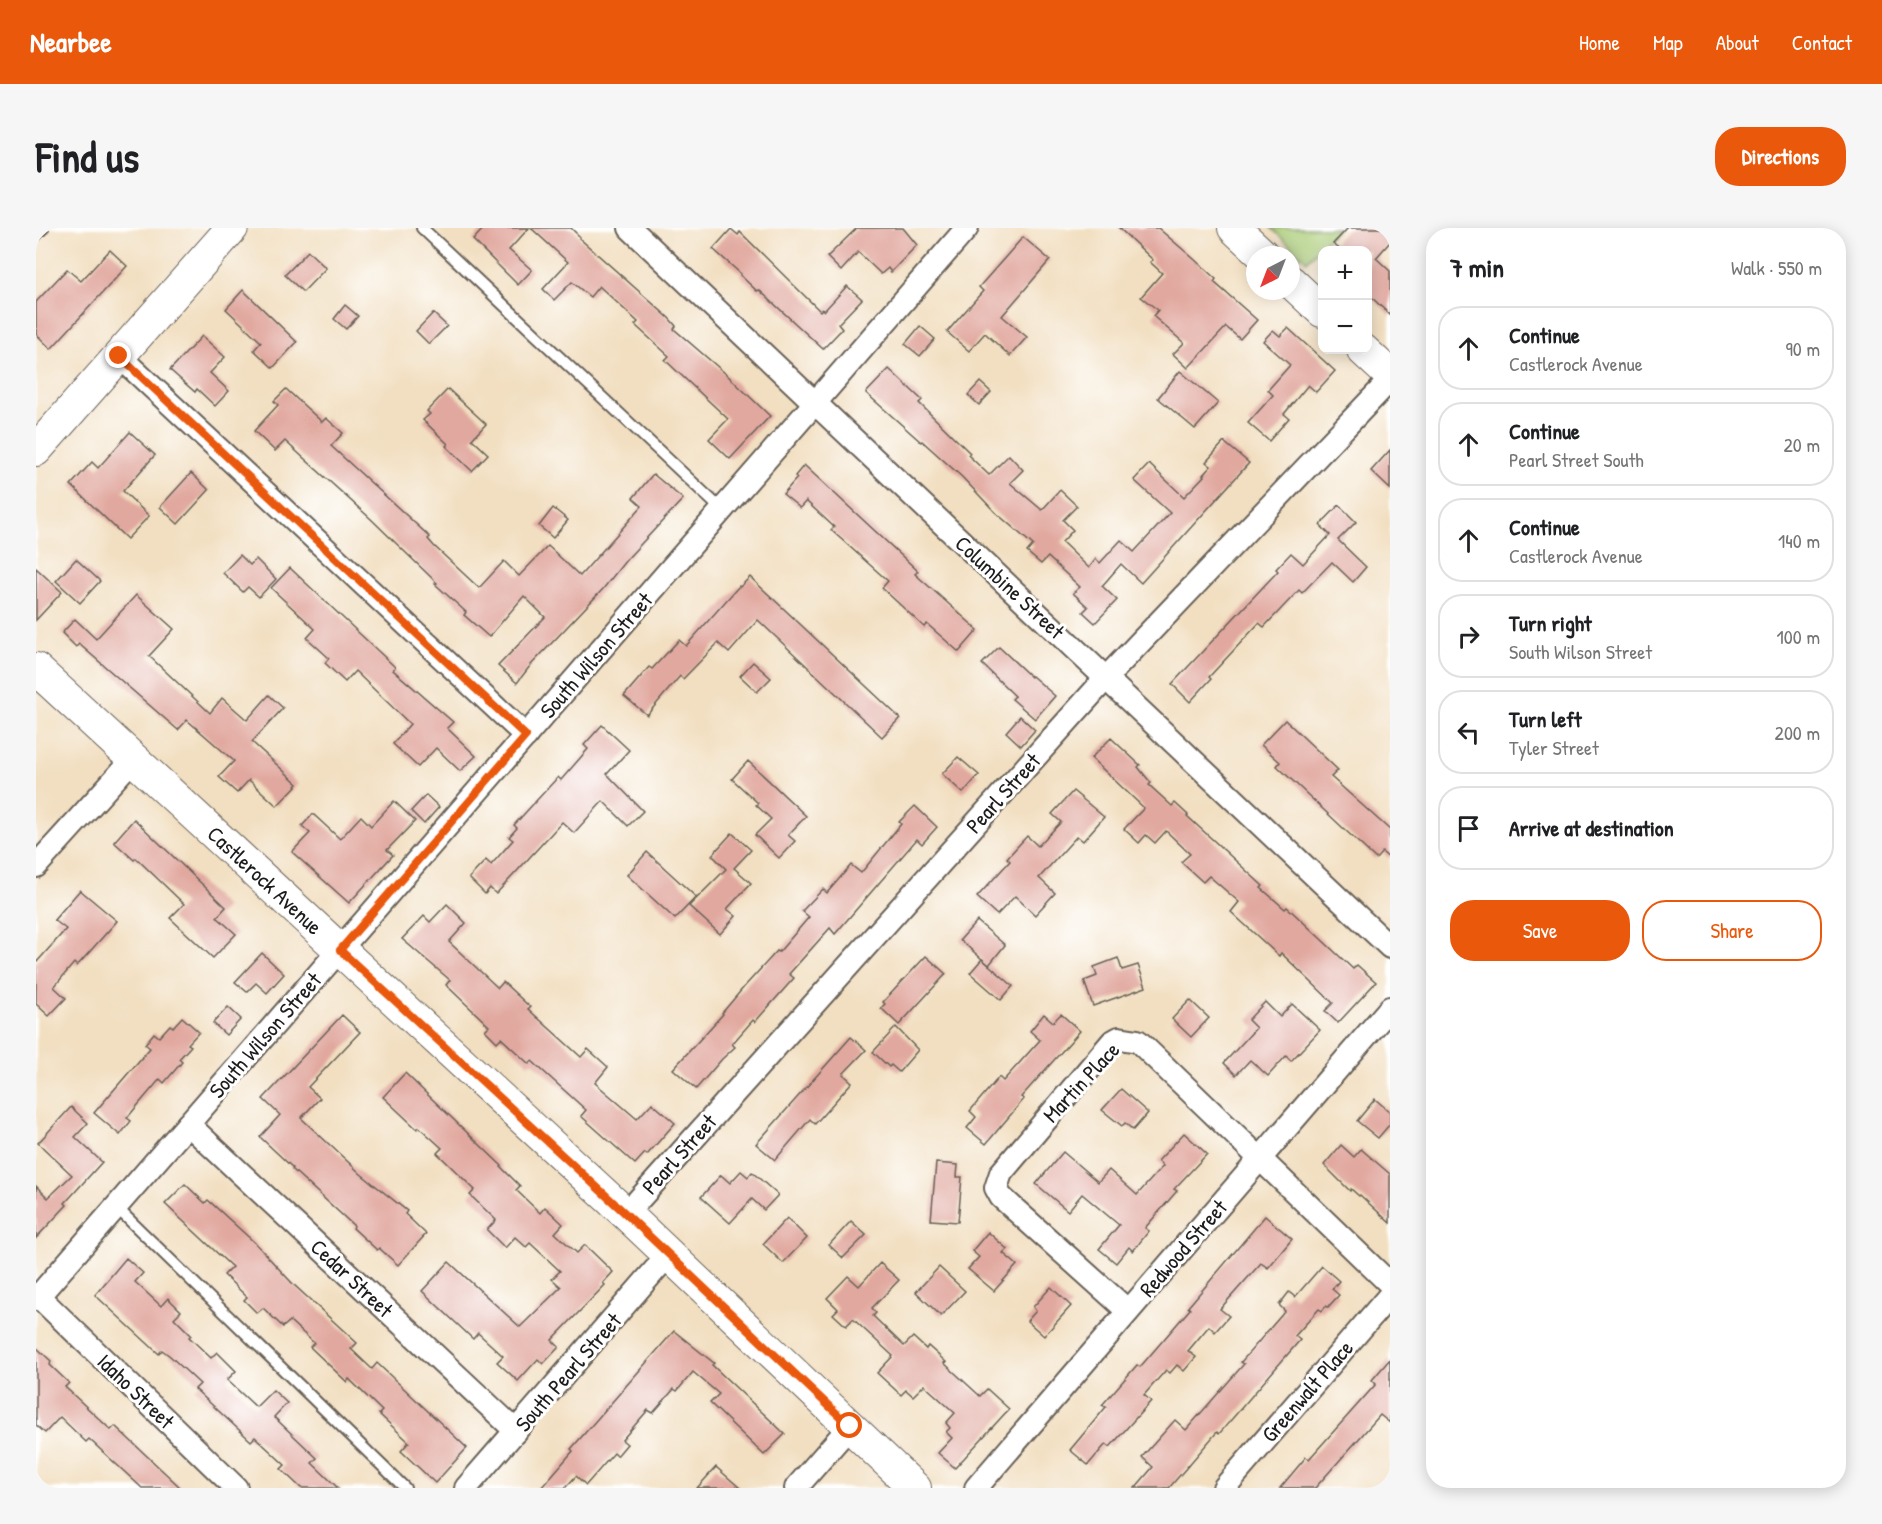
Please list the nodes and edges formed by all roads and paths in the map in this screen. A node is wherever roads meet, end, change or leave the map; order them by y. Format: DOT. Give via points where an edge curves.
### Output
graph roads {
  1 [pos="43,228"];
  2 [pos="232,228"];
  3 [pos="422,228"];
  4 [pos="630,228"];
  5 [pos="1234,228"];
  6 [pos="964,229"];
  7 [pos="36,236"];
  8 [pos="1253,246"];
  9 [pos="1300,290"];
  10 [pos="1318,306"];
  11 [pos="1367,354"];
  12 [pos="119,356"];
  13 [pos="1390,375"];
  14 [pos="1390,380"];
  15 [pos="815,403"];
  16 [pos="36,450"];
  17 [pos="722,510"];
  18 [pos="36,669"];
  19 [pos="1106,678"];
  20 [pos="526,736"];
  21 [pos="133,759"];
  22 [pos="36,866"];
  23 [pos="1390,947"];
  24 [pos="340,950"];
  25 [pos="1390,1008"];
  26 [pos="188,1124"];
  27 [pos="1260,1158"];
  28 [pos="116,1207"];
  29 [pos="626,1214"];
  30 [pos="668,1255"];
  31 [pos="1390,1284"];
  32 [pos="1390,1295"];
  33 [pos="37,1297"];
  34 [pos="1128,1311"];
  35 [pos="850,1426"];
  36 [pos="516,1431"];
  37 [pos="236,1488"];
  38 [pos="405,1488"];
  39 [pos="466,1488"];
  40 [pos="796,1488"];
  41 [pos="915,1488"];
  42 [pos="976,1488"];
  43 [pos="1224,1488"];
  1 -- 7 [label="lane"];
  2 -- 12 [label="street"];
  3 -- 17 [label="lane"];
  4 -- 15 [label="street, Columbine Street"];
  5 -- 8 [label="street"];
  6 -- 15 [label="street, South Wilson Street"];
  9 -- 10 [label="street"];
  11 -- 13 [label="street"];
  12 -- 16 [label="street"];
  12 -- 20 [label="street"];
  14 -- 19 [label="street, Pearl Street"];
  15 -- 17 [label="street, South Wilson Street"];
  15 -- 19 [label="street, Columbine Street"];
  17 -- 20 [label="street, South Wilson Street"];
  18 -- 21 [label="street, Castlerock Avenue"];
  19 -- 23 [label="street, Columbine Street"];
  19 -- 29 [label="street, Pearl Street"];
  20 -- 24 [label="street, South Wilson Street"];
  21 -- 22 [label="street"];
  21 -- 24 [label="street, Castlerock Avenue"];
  24 -- 26 [label="street, South Wilson Street"];
  24 -- 29 [label="street, Castlerock Avenue"];
  25 -- 27 [label="street, Redwood Street"];
  26 -- 28 [label="street, South Wilson Street"];
  26 -- 36 [label="street, Cedar Street"];
  27 -- 31 [label="street, Martin Place"];
  27 -- 34 [label="street, Redwood Street"];
  27 -- 34 [label="street, Martin Place" via="1138,1041 1119,1038 1112,1042 1001,1173 996,1188 1001,1197"];
  28 -- 33 [label="street, South Wilson Street"];
  28 -- 38 [label="lane"];
  29 -- 30 [label="street, Castlerock Avenue"];
  30 -- 35 [label="street"];
  30 -- 36 [label="street, South Pearl Street"];
  32 -- 43 [label="street, Greenwalt Place"];
  33 -- 37 [label="street, Idaho Street"];
  34 -- 42 [label="street, Redwood Street"];
  35 -- 40 [label="street"];
  35 -- 41 [label="street"];
  36 -- 39 [label="street, South Pearl Street"];
}
